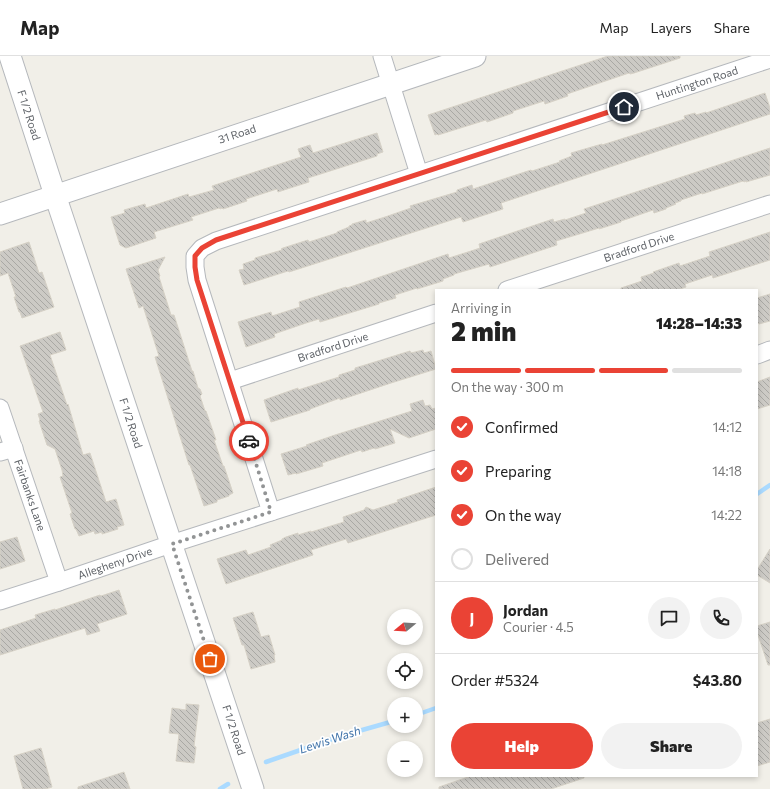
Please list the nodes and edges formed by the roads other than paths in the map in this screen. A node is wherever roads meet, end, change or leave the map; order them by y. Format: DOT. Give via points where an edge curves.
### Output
graph roads {
  1 [pos="10,56"];
  2 [pos="382,56"];
  3 [pos="475,56"];
  4 [pos="770,59"];
  5 [pos="391,83"];
  6 [pos="419,174"];
  7 [pos="55,196"];
  8 [pos="770,204"];
  9 [pos="0,214"];
  10 [pos="511,289"];
  11 [pos="435,314"];
  12 [pos="770,350"];
  13 [pos="758,354"];
  14 [pos="230,381"];
  15 [pos="0,408"];
  16 [pos="7,450"];
  17 [pos="435,459"];
  18 [pos="271,512"];
  19 [pos="172,544"];
  20 [pos="59,582"];
  21 [pos="0,601"];
  22 [pos="253,789"];
  1 -- 7 [label="street, F 1/2 Road"];
  2 -- 5 [label="street"];
  3 -- 5 [label="street, 31 Road"];
  4 -- 6 [label="street, Huntington Road"];
  5 -- 6 [label="street"];
  5 -- 7 [label="street, 31 Road"];
  6 -- 14 [label="street, Huntington Road" via="216,240 202,248 195,256 197,280"];
  7 -- 9 [label="street, 31 Road"];
  7 -- 19 [label="street, F 1/2 Road"];
  8 -- 10 [label="street, Bradford Drive"];
  11 -- 14 [label="street, Bradford Drive"];
  12 -- 13 [label="street"];
  14 -- 18 [label="street"];
  15 -- 16 [label="street, Fairbanks Lane"];
  16 -- 20 [label="street, Fairbanks Lane"];
  17 -- 18 [label="street, Allegheny Drive"];
  18 -- 19 [label="street, Allegheny Drive"];
  19 -- 20 [label="street, Allegheny Drive"];
  19 -- 22 [label="street, F 1/2 Road"];
  20 -- 21 [label="street, Allegheny Drive"];
}
